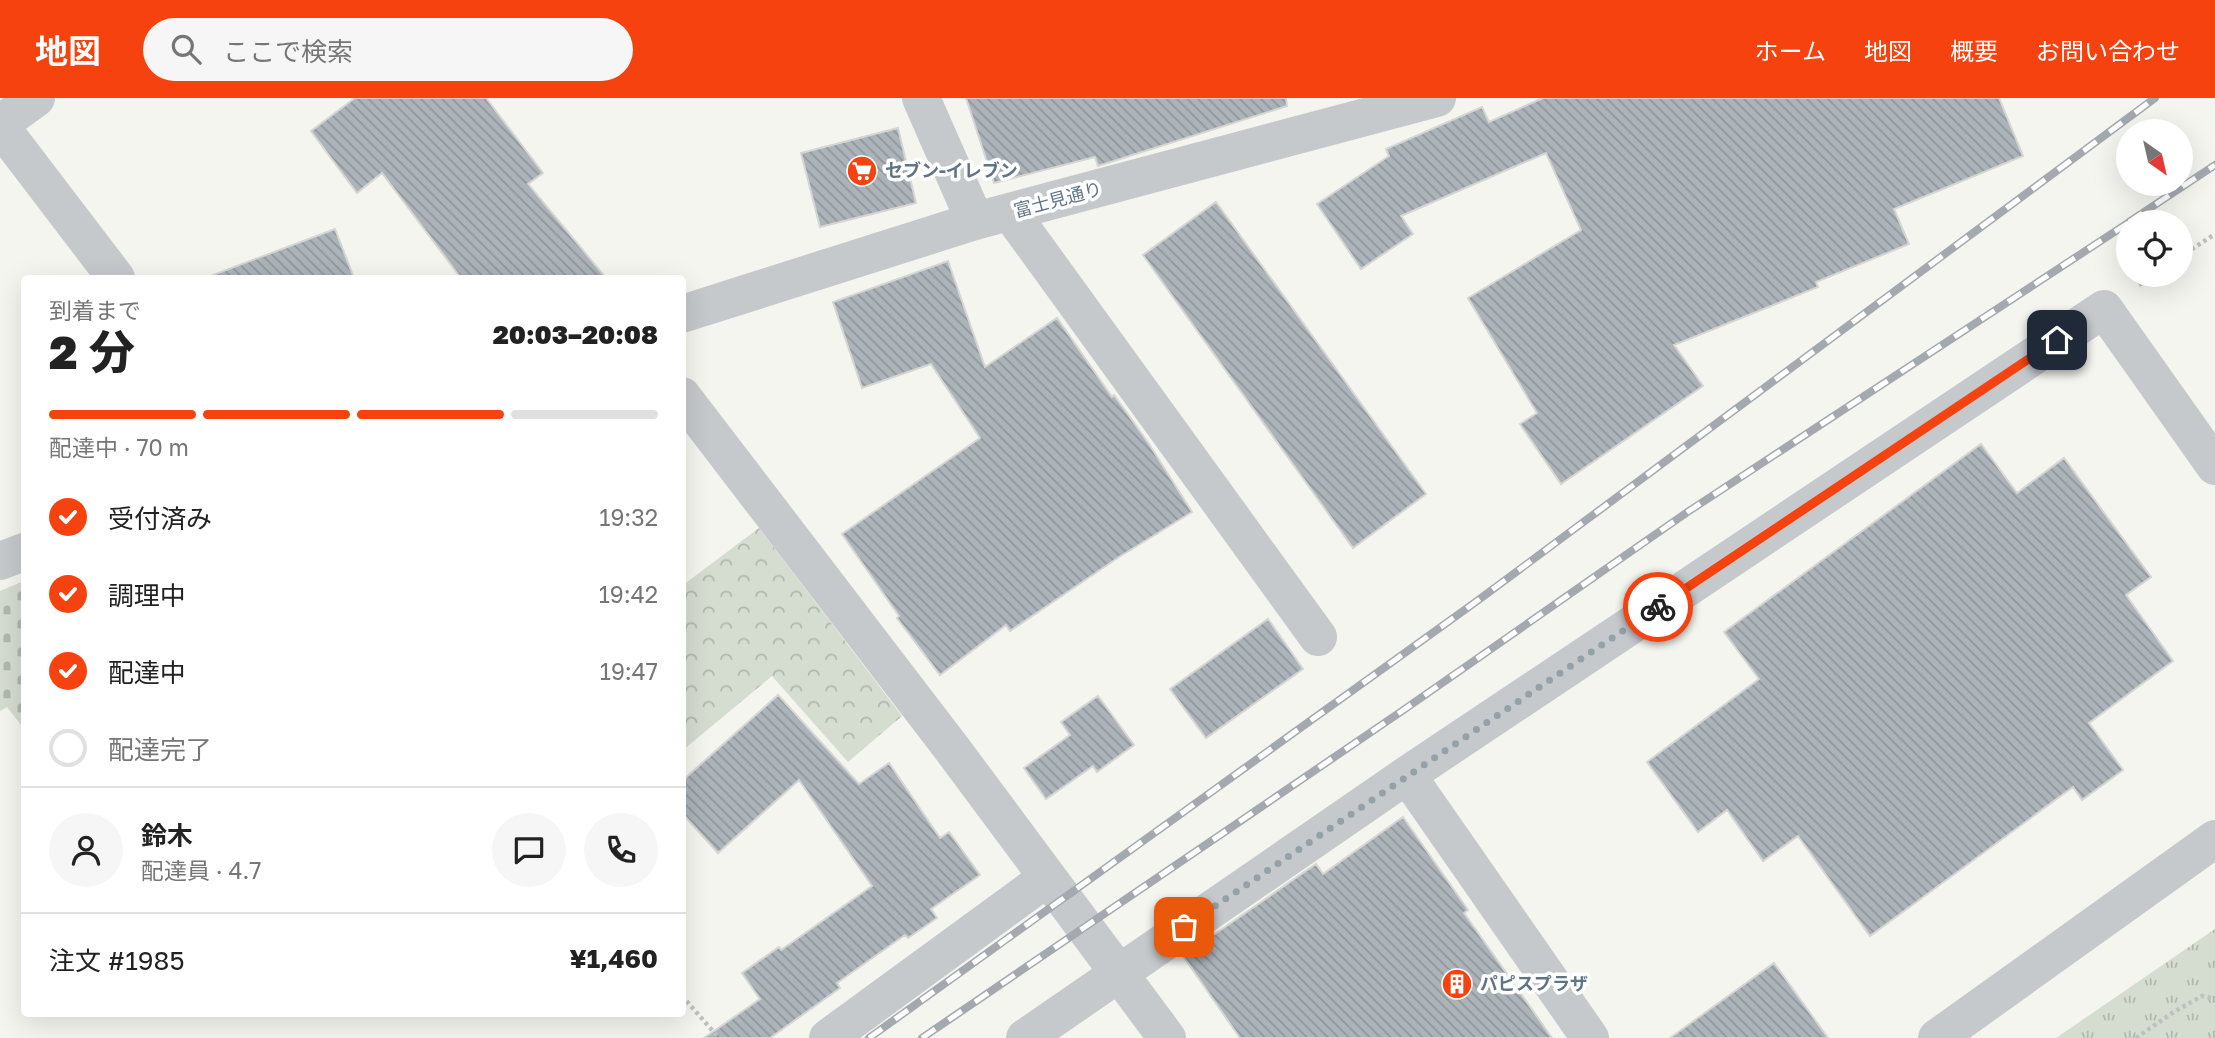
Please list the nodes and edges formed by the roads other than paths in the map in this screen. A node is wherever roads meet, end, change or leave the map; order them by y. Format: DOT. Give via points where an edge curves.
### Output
graph roads {
  1 [pos="36,98"];
  2 [pos="921,98"];
  3 [pos="1437,98"];
  4 [pos="0,125"];
  5 [pos="992,217"];
  6 [pos="114,275"];
  7 [pos="686,313"];
  8 [pos="686,401"];
  9 [pos="2215,466"];
  10 [pos="21,553"];
  11 [pos="0,561"];
  12 [pos="1318,637"];
  13 [pos="1407,775"];
  14 [pos="2215,839"];
  15 [pos="1047,878"];
  16 [pos="1117,973"];
  17 [pos="828,1038"];
  18 [pos="1025,1038"];
  19 [pos="1167,1038"];
  20 [pos="1590,1038"];
  21 [pos="1937,1038"];
  1 -- 4 [label="street"];
  2 -- 5 [label="street"];
  3 -- 5 [label="street, 富士見通り"];
  4 -- 6 [label="street"];
  5 -- 7 [label="street, 富士見通り"];
  5 -- 12 [label="street"];
  8 -- 15 [label="street"];
  9 -- 13 [label="street" via="2104,309"];
  10 -- 11 [label="street"];
  13 -- 16 [label="street"];
  13 -- 20 [label="street"];
  14 -- 21 [label="street"];
  15 -- 16 [label="street"];
  15 -- 17 [label="street"];
  16 -- 18 [label="street"];
  16 -- 19 [label="street"];
}
